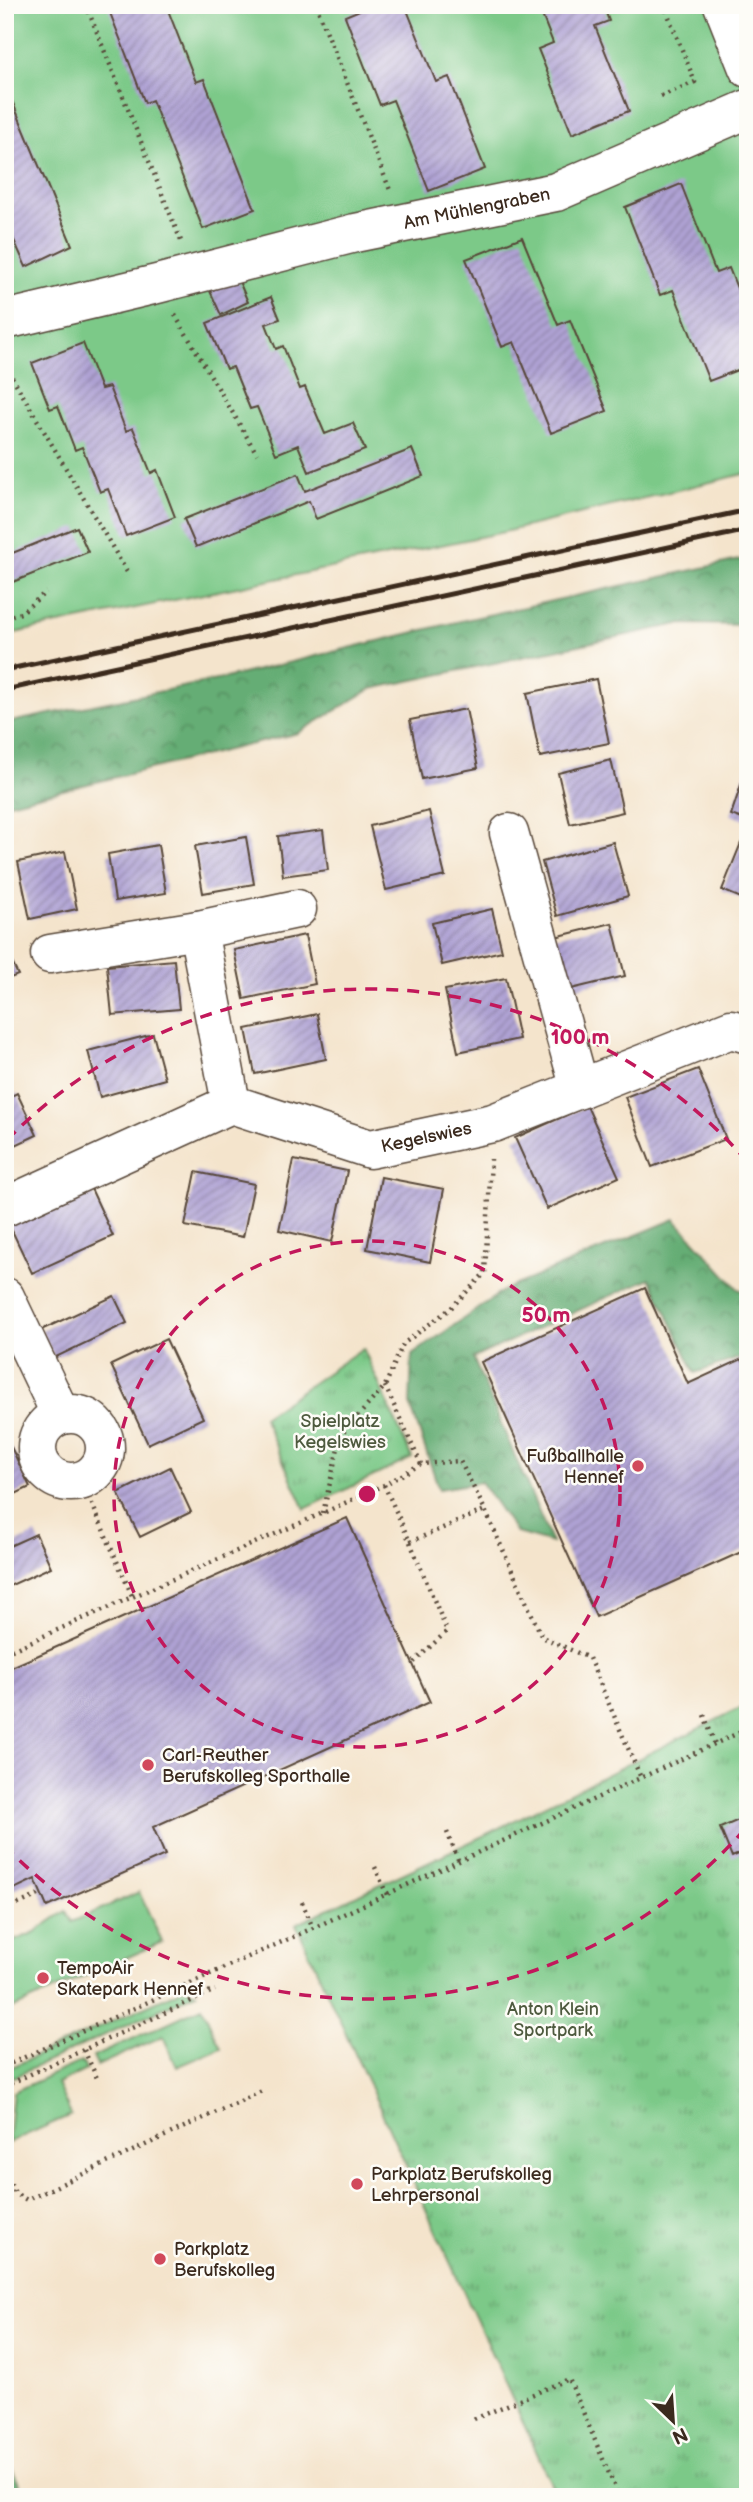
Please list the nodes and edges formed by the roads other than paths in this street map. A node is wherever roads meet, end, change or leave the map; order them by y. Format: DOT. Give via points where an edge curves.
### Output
graph roads {
  1 [pos="723,5"];
  2 [pos="748,68"];
  3 [pos="748,109"];
  4 [pos="5,320"];
  5 [pos="509,833"];
  6 [pos="297,909"];
  7 [pos="198,930"];
  8 [pos="50,954"];
  9 [pos="748,1034"];
  10 [pos="580,1089"];
  11 [pos="231,1104"];
  12 [pos="5,1207"];
  13 [pos="5,1297"];
  14 [pos="61,1415"];
  1 -- 2 [label="street"];
  3 -- 4 [label="street, Am Mühlengraben" via="555,192 355,233"];
  5 -- 10 [label="street"];
  6 -- 7 [label="street"];
  7 -- 8 [label="street"];
  7 -- 11 [label="street"];
  9 -- 10 [label="street, Kegelswies" via="731,1029"];
  10 -- 11 [label="street, Kegelswies" via="493,1123 370,1149"];
  11 -- 12 [label="street"];
  13 -- 14 [label="street"];
  14 -- 14 [label="street" via="83,1416 101,1430 105,1441 102,1463 88,1488 54,1477 39,1461 43,1428"];
}
